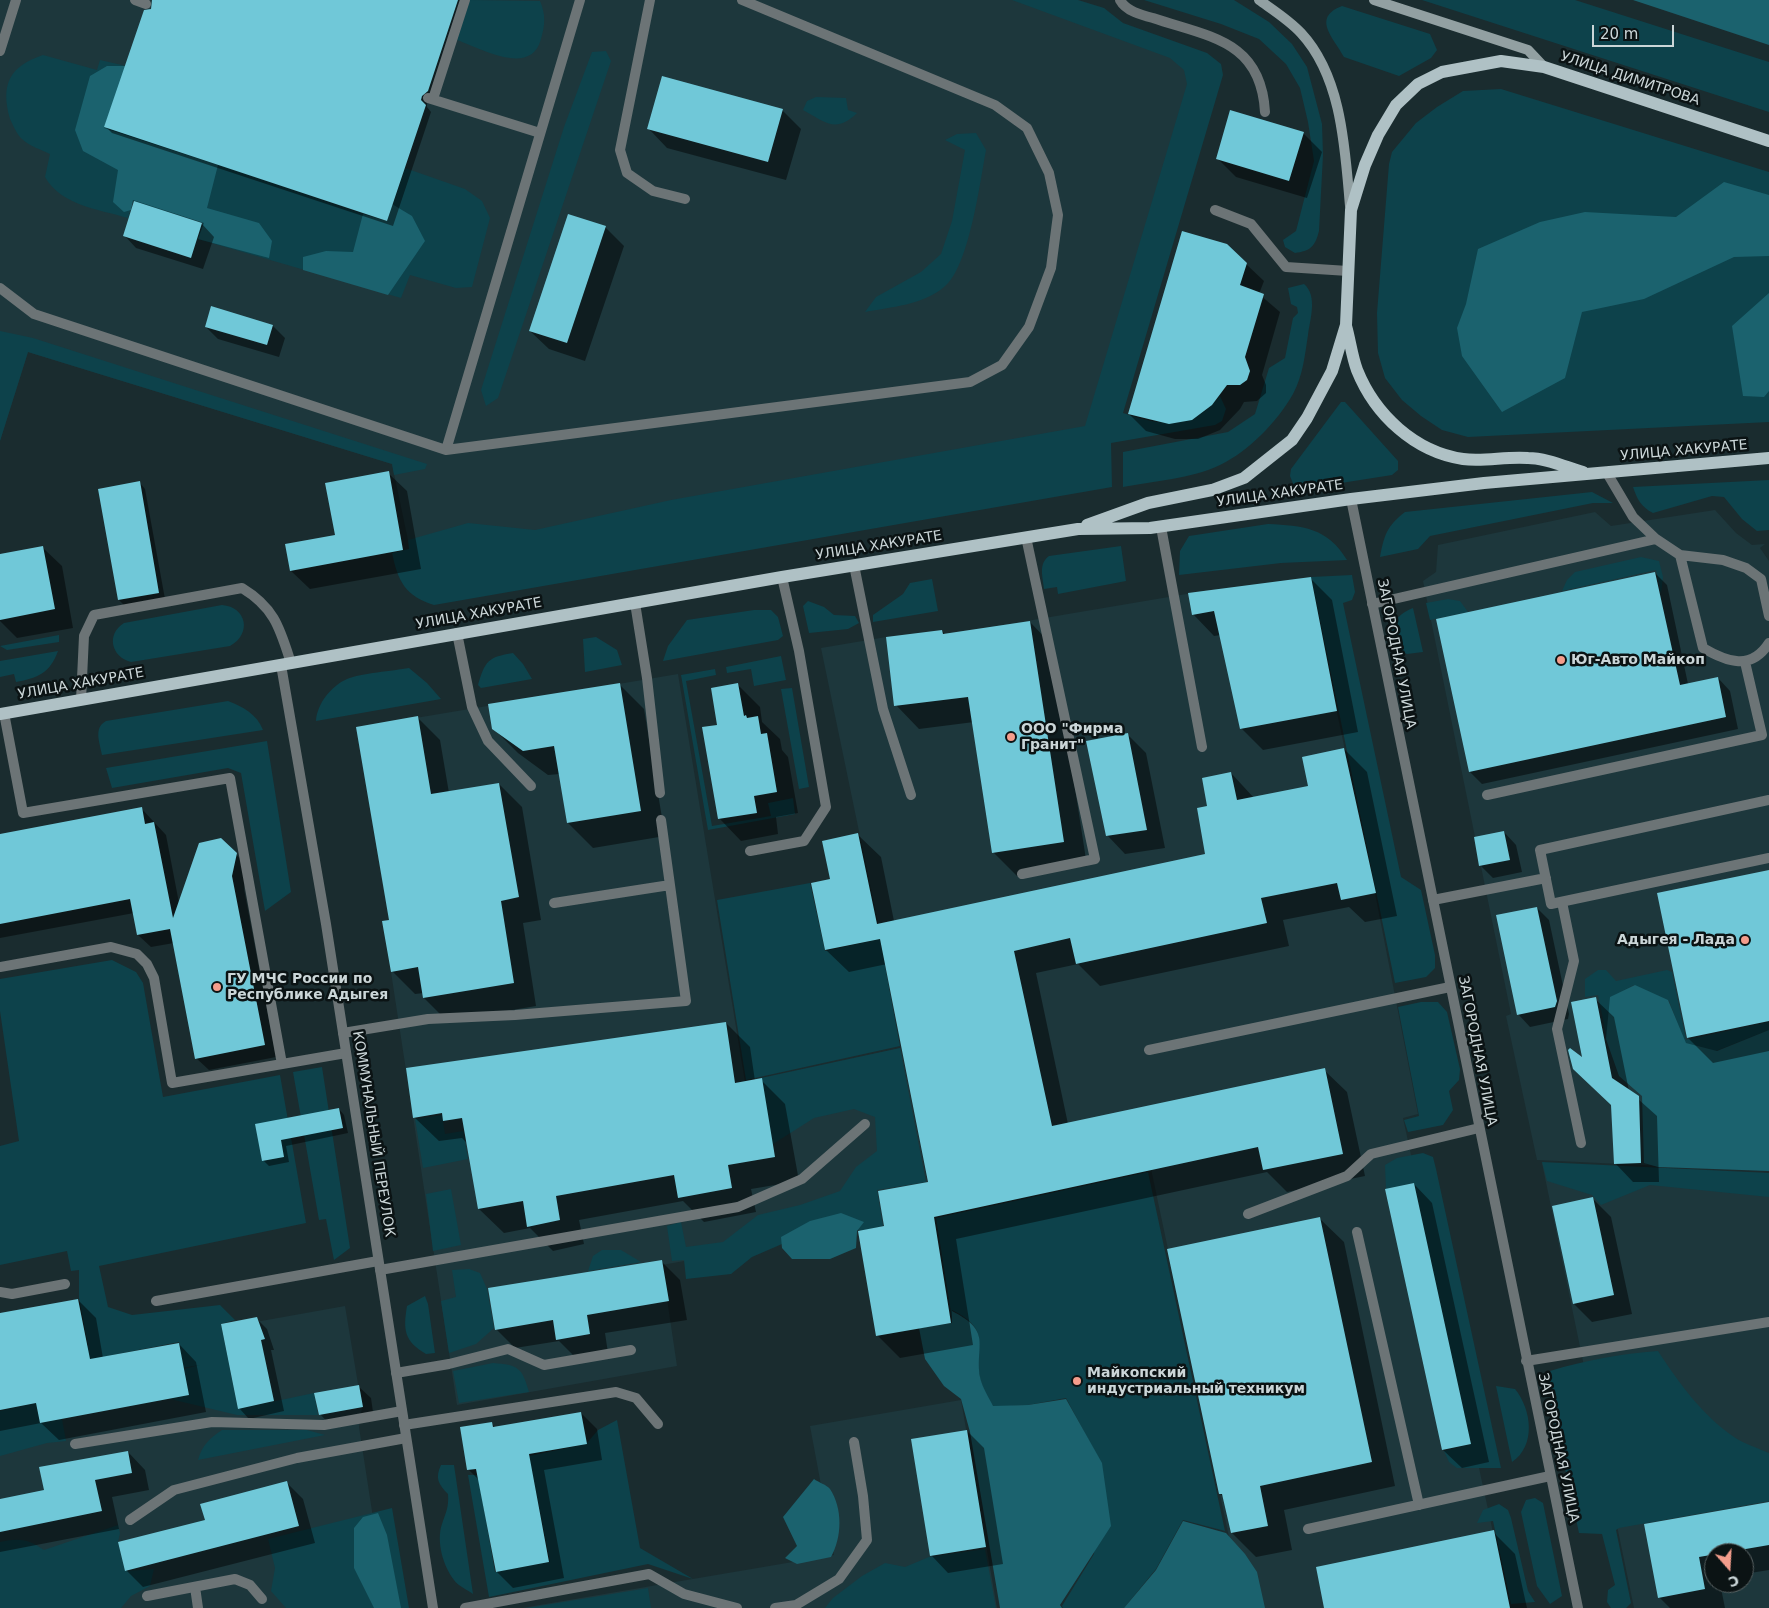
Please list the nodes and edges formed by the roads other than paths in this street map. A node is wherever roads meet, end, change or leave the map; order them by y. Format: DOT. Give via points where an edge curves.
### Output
graph roads {
  1 [pos="16,0"];
  2 [pos="135,0"];
  3 [pos="465,0"];
  4 [pos="580,0"];
  5 [pos="650,0"];
  6 [pos="742,0"];
  7 [pos="1120,0"];
  8 [pos="1259,0"];
  9 [pos="1374,0"];
  10 [pos="146,4"];
  11 [pos="0,51"];
  12 [pos="1544,67"];
  13 [pos="1265,112"];
  14 [pos="540,133"];
  15 [pos="1769,141"];
  16 [pos="685,200"];
  17 [pos="1215,210"];
  18 [pos="1351,210"];
  19 [pos="1348,271"];
  20 [pos="0,288"];
  21 [pos="1346,325"];
  22 [pos="446,450"];
  23 [pos="1769,458"];
  24 [pos="1607,473"];
  25 [pos="1593,474"];
  26 [pos="1351,499"];
  27 [pos="1161,527"];
  28 [pos="1078,529"];
  29 [pos="1026,538"];
  30 [pos="1656,539"];
  31 [pos="1680,555"];
  32 [pos="854,565"];
  33 [pos="782,577"];
  34 [pos="635,603"];
  35 [pos="1372,604"];
  36 [pos="1769,616"];
  37 [pos="457,633"];
  38 [pos="1769,643"];
  39 [pos="1745,662"];
  40 [pos="286,664"];
  41 [pos="81,700"];
  42 [pos="2,713"];
  43 [pos="1765,734"];
  44 [pos="1202,747"];
  45 [pos="531,786"];
  46 [pos="660,793"];
  47 [pos="911,795"];
  48 [pos="1487,795"];
  49 [pos="1769,800"];
  50 [pos="661,820"];
  51 [pos="750,851"];
  52 [pos="1769,858"];
  53 [pos="1022,874"];
  54 [pos="1546,878"];
  55 [pos="670,885"];
  56 [pos="1432,900"];
  57 [pos="1562,902"];
  58 [pos="554,903"];
  59 [pos="0,967"];
  60 [pos="1450,987"];
  61 [pos="343,1033"];
  62 [pos="1149,1050"];
  63 [pos="346,1053"];
  64 [pos="282,1064"];
  65 [pos="865,1124"];
  66 [pos="1479,1128"];
  67 [pos="1581,1143"];
  68 [pos="1248,1214"];
  69 [pos="1357,1232"];
  70 [pos="379,1266"];
  71 [pos="65,1284"];
  72 [pos="0,1292"];
  73 [pos="156,1301"];
  74 [pos="1769,1322"];
  75 [pos="631,1350"];
  76 [pos="1526,1361"];
  77 [pos="396,1373"];
  78 [pos="402,1411"];
  79 [pos="658,1424"];
  80 [pos="404,1425"];
  81 [pos="406,1438"];
  82 [pos="854,1442"];
  83 [pos="74,1444"];
  84 [pos="1550,1476"];
  85 [pos="1418,1505"];
  86 [pos="130,1520"];
  87 [pos="1308,1529"];
  88 [pos="195,1587"];
  89 [pos="146,1596"];
  90 [pos="262,1600"];
  91 [pos="198,1608"];
  92 [pos="433,1608"];
  93 [pos="465,1608"];
  94 [pos="737,1608"];
  95 [pos="775,1608"];
  96 [pos="1578,1608"];
  1 -- 11 [label="street"];
  2 -- 10 [label="street"];
  3 -- 14 [label="street" via="431,98"];
  4 -- 14 [label="street"];
  5 -- 16 [label="street" via="620,150 627,173 653,191"];
  6 -- 22 [label="street" via="995,105 1027,128 1049,173 1058,215 1051,268 1029,327 1002,364 970,382"];
  7 -- 13 [label="street" via="1138,14 1239,50 1256,74"];
  8 -- 18 [label="main road" via="1301,33 1320,59 1336,107"];
  9 -- 12 [label="main road, УЛИЦА ДИМИТРОВА" via="1528,50"];
  12 -- 15 [label="main road, УЛИЦА ДИМИТРОВА"];
  12 -- 18 [label="main road" via="1501,61 1442,72 1418,84 1396,105 1378,135"];
  14 -- 22 [label="street"];
  17 -- 19 [label="street" via="1251,224 1286,267"];
  18 -- 19 [label="main road"];
  19 -- 21 [label="main road"];
  20 -- 22 [label="street" via="34,314"];
  21 -- 25 [label="main road" via="1357,370 1374,402 1394,426 1427,448 1466,459 1530,458"];
  21 -- 28 [label="main road" via="1332,371 1307,418 1292,440 1268,460 1244,478 1212,490 1148,503"];
  23 -- 24 [label="main road, УЛИЦА ХАКУРАТЕ"];
  24 -- 25 [label="main road, УЛИЦА ХАКУРАТЕ"];
  24 -- 30 [label="street" via="1633,517"];
  25 -- 26 [label="main road, УЛИЦА ХАКУРАТЕ"];
  26 -- 27 [label="main road, УЛИЦА ХАКУРАТЕ"];
  26 -- 35 [label="street, ЗАГОРОДНАЯ УЛИЦА"];
  27 -- 28 [label="main road, УЛИЦА ХАКУРАТЕ"];
  27 -- 44 [label="street"];
  28 -- 29 [label="main road, УЛИЦА ХАКУРАТЕ"];
  29 -- 32 [label="main road, УЛИЦА ХАКУРАТЕ"];
  29 -- 53 [label="street" via="1095,858"];
  30 -- 31 [label="street"];
  30 -- 35 [label="street"];
  31 -- 36 [label="street" via="1724,560 1746,568 1761,579"];
  31 -- 39 [label="street" via="1704,648 1722,659"];
  32 -- 33 [label="main road, УЛИЦА ХАКУРАТЕ"];
  32 -- 47 [label="street" via="883,709"];
  33 -- 34 [label="main road, УЛИЦА ХАКУРАТЕ"];
  33 -- 51 [label="street" via="826,807 804,841"];
  34 -- 37 [label="main road, УЛИЦА ХАКУРАТЕ"];
  34 -- 46 [label="street"];
  35 -- 56 [label="street, ЗАГОРОДНАЯ УЛИЦА"];
  37 -- 40 [label="main road, УЛИЦА ХАКУРАТЕ"];
  37 -- 45 [label="street" via="472,707 488,741"];
  38 -- 39 [label="street" via="1763,653"];
  39 -- 43 [label="street"];
  40 -- 41 [label="main road, УЛИЦА ХАКУРАТЕ"];
  40 -- 41 [label="street, КОММУНАЛЬНЫЙ ПЕРЕУЛОК" via="274,617 260,599 242,588 94,615 84,636"];
  40 -- 61 [label="street, КОММУНАЛЬНЫЙ ПЕРЕУЛОК"];
  41 -- 42 [label="main road, УЛИЦА ХАКУРАТЕ"];
  42 -- 64 [label="street" via="23,814 230,778"];
  43 -- 48 [label="street"];
  49 -- 54 [label="street" via="1540,850"];
  50 -- 55 [label="street"];
  52 -- 57 [label="street"];
  54 -- 56 [label="street"];
  54 -- 57 [label="street" via="1551,904"];
  55 -- 58 [label="street"];
  55 -- 61 [label="street" via="686,1001 428,1019"];
  56 -- 60 [label="street, ЗАГОРОДНАЯ УЛИЦА"];
  57 -- 67 [label="street" via="1574,961 1557,1030"];
  59 -- 64 [label="street" via="111,947 124,948 147,964 154,978 172,1083"];
  60 -- 62 [label="street"];
  60 -- 66 [label="street, ЗАГОРОДНАЯ УЛИЦА"];
  61 -- 63 [label="street, КОММУНАЛЬНЫЙ ПЕРЕУЛОК"];
  63 -- 64 [label="street"];
  63 -- 70 [label="street, КОММУНАЛЬНЫЙ ПЕРЕУЛОК"];
  65 -- 70 [label="street" via="802,1179 738,1207"];
  66 -- 68 [label="street" via="1371,1154 1347,1176"];
  66 -- 76 [label="street, ЗАГОРОДНАЯ УЛИЦА"];
  69 -- 85 [label="street"];
  70 -- 73 [label="street"];
  70 -- 77 [label="street, КОММУНАЛЬНЫЙ ПЕРЕУЛОК"];
  71 -- 72 [label="street" via="12,1294"];
  74 -- 76 [label="street"];
  75 -- 77 [label="street" via="544,1365 508,1348 449,1364"];
  76 -- 84 [label="street, ЗАГОРОДНАЯ УЛИЦА"];
  77 -- 78 [label="street, КОММУНАЛЬНЫЙ ПЕРЕУЛОК"];
  78 -- 80 [label="street, КОММУНАЛЬНЫЙ ПЕРЕУЛОК"];
  78 -- 83 [label="street" via="324,1425 212,1422"];
  79 -- 80 [label="street" via="636,1398 616,1392"];
  80 -- 81 [label="street, КОММУНАЛЬНЫЙ ПЕРЕУЛОК"];
  81 -- 86 [label="street" via="297,1458 174,1490"];
  81 -- 92 [label="street, КОММУНАЛЬНЫЙ ПЕРЕУЛОК"];
  82 -- 95 [label="street" via="867,1540 839,1579 796,1605"];
  84 -- 85 [label="street"];
  84 -- 96 [label="street, ЗАГОРОДНАЯ УЛИЦА"];
  85 -- 87 [label="street"];
  88 -- 89 [label="street"];
  88 -- 90 [label="street" via="235,1579 250,1585"];
  88 -- 91 [label="street"];
  93 -- 94 [label="street" via="649,1574 684,1594"];
}
